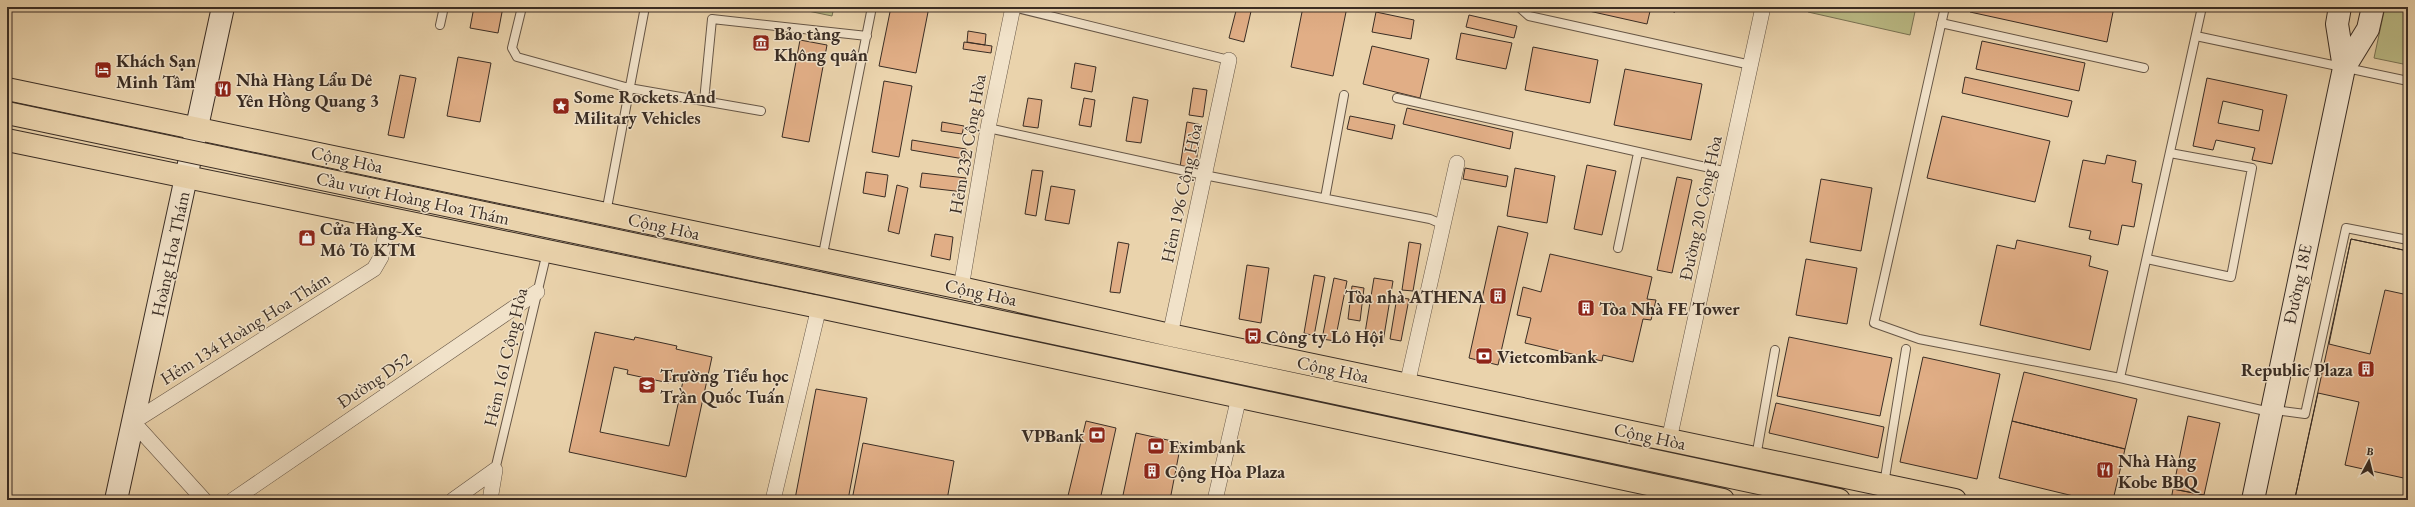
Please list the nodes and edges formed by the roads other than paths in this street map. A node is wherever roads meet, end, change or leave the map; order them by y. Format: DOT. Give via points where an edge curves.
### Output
graph roads {
  1 [pos="223,7"];
  2 [pos="444,7"];
  3 [pos="522,7"];
  4 [pos="645,7"];
  5 [pos="872,7"];
  6 [pos="1013,7"];
  7 [pos="1519,7"];
  8 [pos="1763,7"];
  9 [pos="1945,7"];
  10 [pos="2202,7"];
  11 [pos="2340,7"];
  12 [pos="2373,7"];
  13 [pos="1941,24"];
  14 [pos="440,25"];
  15 [pos="867,36"];
  16 [pos="2196,36"];
  17 [pos="1229,60"];
  18 [pos="1751,65"];
  19 [pos="2144,68"];
  20 [pos="2344,68"];
  21 [pos="2408,81"];
  22 [pos="629,88"];
  23 [pos="7,89"];
  24 [pos="1344,95"];
  25 [pos="1397,98"];
  26 [pos="68,101"];
  27 [pos="704,101"];
  28 [pos="761,111"];
  29 [pos="7,113"];
  30 [pos="198,128"];
  31 [pos="988,128"];
  32 [pos="7,140"];
  33 [pos="58,150"];
  34 [pos="1638,152"];
  35 [pos="2170,153"];
  36 [pos="320,154"];
  37 [pos="1457,163"];
  38 [pos="1728,172"];
  39 [pos="1204,175"];
  40 [pos="187,177"];
  41 [pos="1325,198"];
  42 [pos="310,202"];
  43 [pos="606,214"];
  44 [pos="389,218"];
  45 [pos="1444,225"];
  46 [pos="2408,240"];
  47 [pos="1618,248"];
  48 [pos="547,251"];
  49 [pos="822,259"];
  50 [pos="2147,259"];
  51 [pos="818,283"];
  52 [pos="961,288"];
  53 [pos="537,292"];
  54 [pos="819,307"];
  55 [pos="1170,335"];
  56 [pos="1906,349"];
  57 [pos="1775,350"];
  58 [pos="2120,378"];
  59 [pos="1407,385"];
  60 [pos="1239,397"];
  61 [pos="2271,411"];
  62 [pos="133,422"];
  63 [pos="1669,440"];
  64 [pos="1756,458"];
  65 [pos="495,470"];
  66 [pos="1884,485"];
  67 [pos="1672,495"];
  68 [pos="116,500"];
  69 [pos="204,500"];
  70 [pos="233,500"];
  71 [pos="454,500"];
  72 [pos="490,500"];
  73 [pos="773,500"];
  74 [pos="1215,500"];
  75 [pos="1723,500"];
  76 [pos="1839,500"];
  77 [pos="1954,500"];
  78 [pos="2253,500"];
  1 -- 30 [label="main road, Hoàng Hoa Thám"];
  2 -- 14 [label="lane"];
  3 -- 22 [label="lane" via="512,48 517,57"];
  4 -- 22 [label="lane"];
  5 -- 15 [label="lane"];
  6 -- 17 [label="lane"];
  6 -- 31 [label="street, Hẻm 232 Cộng Hòa"];
  7 -- 18 [label="lane" via="1529,16"];
  8 -- 18 [label="street, Đường 20 Cộng Hòa"];
  9 -- 13 [label="lane"];
  10 -- 16 [label="lane"];
  11 -- 20 [label="main road, Đường 18E" via="2337,24"];
  12 -- 20 [label="main road, Đường 18E" via="2368,30"];
  13 -- 19 [label="lane"];
  13 -- 58 [label="lane" via="1874,323 1919,339"];
  15 -- 27 [label="lane" via="712,19"];
  15 -- 49 [label="lane"];
  16 -- 20 [label="lane"];
  16 -- 35 [label="lane"];
  17 -- 39 [label="street, Hẻm 196 Cộng Hòa"];
  18 -- 38 [label="street, Đường 20 Cộng Hòa"];
  20 -- 21 [label="lane"];
  20 -- 61 [label="main road, Đường 18E"];
  22 -- 27 [label="lane"];
  22 -- 43 [label="lane"];
  23 -- 26 [label="main road, Cộng Hòa"];
  24 -- 41 [label="lane"];
  25 -- 34 [label="lane"];
  26 -- 30 [label="main road, Cộng Hòa"];
  26 -- 33 [label="main road"];
  27 -- 28 [label="lane"];
  29 -- 51 [label="main road, Cầu vượt Hoàng Hoa Thám, bridge"];
  30 -- 36 [label="main road, Cộng Hòa"];
  30 -- 40 [label="main road, Hoàng Hoa Thám"];
  31 -- 39 [label="lane"];
  31 -- 52 [label="street, Hẻm 232 Cộng Hòa"];
  32 -- 33 [label="main road"];
  33 -- 40 [label="main road"];
  34 -- 38 [label="lane"];
  34 -- 47 [label="lane"];
  35 -- 50 [label="lane"];
  35 -- 50 [label="lane" via="2252,168 2231,277"];
  36 -- 42 [label="main road"];
  36 -- 43 [label="main road, Cộng Hòa"];
  37 -- 45 [label="street"];
  38 -- 63 [label="street, Đường 20 Cộng Hòa"];
  39 -- 41 [label="lane"];
  39 -- 55 [label="street, Hẻm 196 Cộng Hòa"];
  40 -- 42 [label="main road"];
  40 -- 62 [label="main road, Hoàng Hoa Thám"];
  41 -- 45 [label="lane" via="1430,219"];
  42 -- 44 [label="main road"];
  43 -- 49 [label="main road, Cộng Hòa"];
  44 -- 48 [label="main road"];
  44 -- 62 [label="street, Hẻm 134 Hoàng Hoa Thám" via="381,256 374,269"];
  45 -- 59 [label="street"];
  46 -- 61 [label="lane" via="2346,228 2305,414"];
  48 -- 53 [label="lane, Hẻm 161 Cộng Hòa"];
  48 -- 54 [label="main road"];
  49 -- 52 [label="main road, Cộng Hòa"];
  50 -- 58 [label="lane"];
  51 -- 76 [label="main road, Cộng Hòa"];
  52 -- 55 [label="main road, Cộng Hòa"];
  53 -- 65 [label="lane, Hẻm 161 Cộng Hòa"];
  53 -- 70 [label="street, Đường D52"];
  54 -- 60 [label="main road"];
  54 -- 73 [label="street"];
  55 -- 59 [label="main road, Cộng Hòa"];
  56 -- 66 [label="lane"];
  57 -- 64 [label="lane"];
  58 -- 61 [label="lane"];
  59 -- 63 [label="main road, Cộng Hòa"];
  60 -- 67 [label="main road"];
  60 -- 74 [label="street"];
  61 -- 78 [label="main road, Đường 18E"];
  62 -- 68 [label="main road, Hoàng Hoa Thám"];
  62 -- 69 [label="street"];
  63 -- 64 [label="main road, Cộng Hòa"];
  64 -- 66 [label="main road, Cộng Hòa"];
  65 -- 71 [label="street"];
  65 -- 72 [label="street"];
  66 -- 77 [label="main road, Cộng Hòa"];
  67 -- 75 [label="main road"];
}
